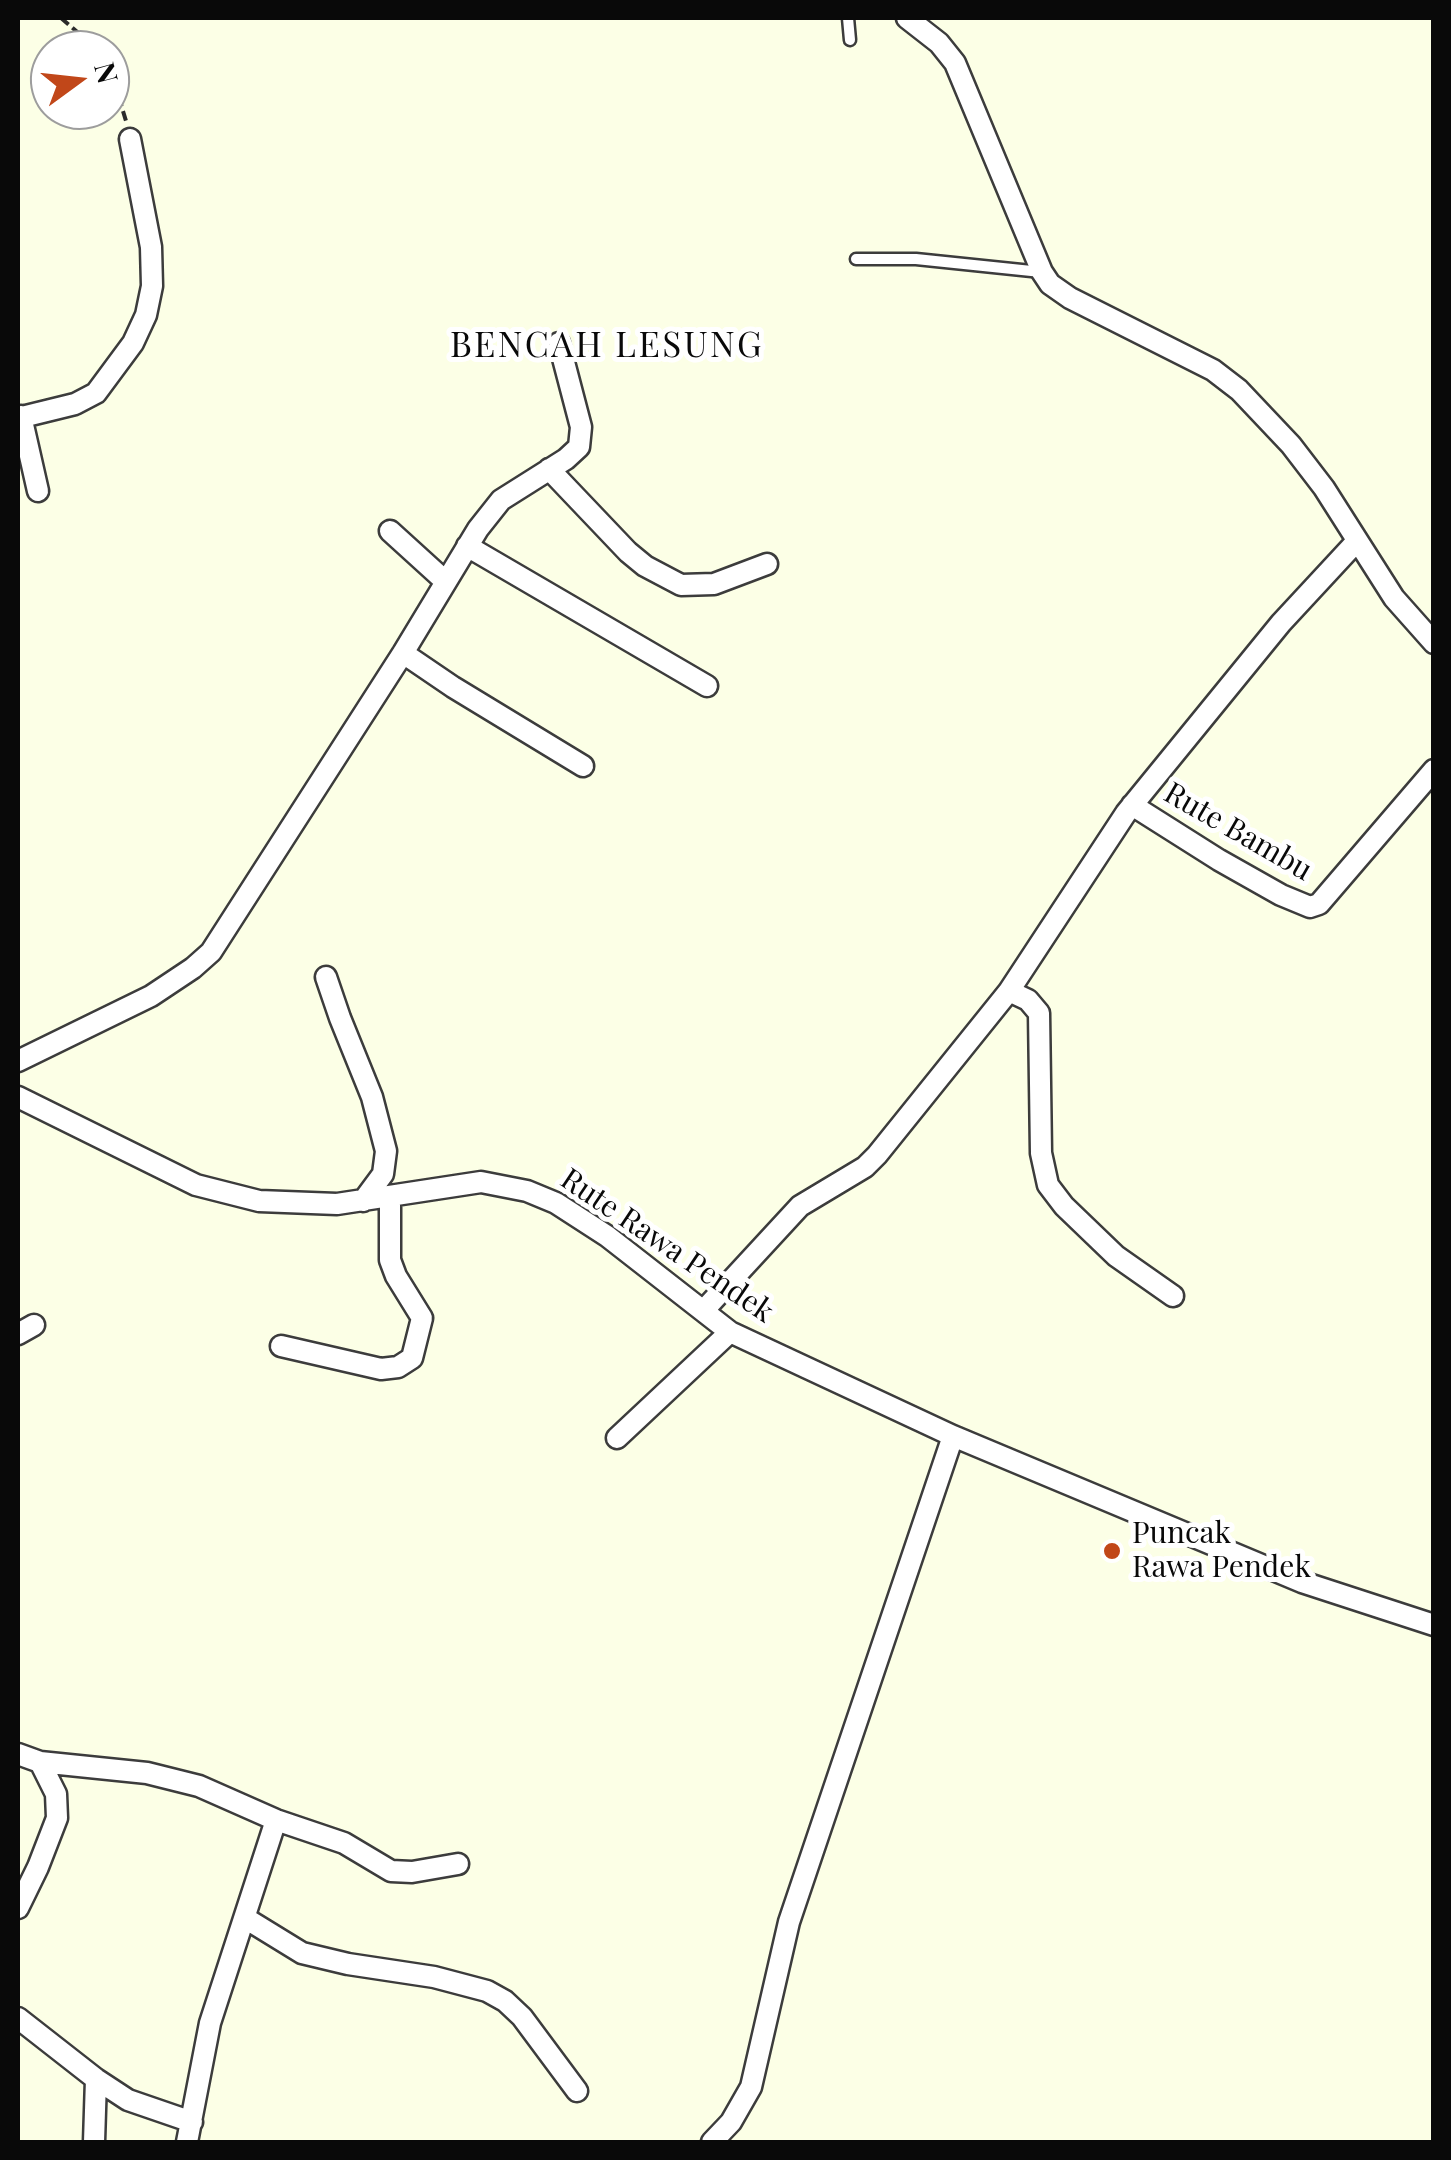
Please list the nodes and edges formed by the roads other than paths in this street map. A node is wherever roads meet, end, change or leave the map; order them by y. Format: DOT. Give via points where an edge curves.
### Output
graph roads {
  1 [pos="848,18"];
  2 [pos="907,18"];
  3 [pos="850,40"];
  4 [pos="130,140"];
  5 [pos="856,259"];
  6 [pos="1042,272"];
  7 [pos="559,343"];
  8 [pos="19,417"];
  9 [pos="549,469"];
  10 [pos="38,491"];
  11 [pos="390,530"];
  12 [pos="1357,541"];
  13 [pos="467,546"];
  14 [pos="766,564"];
  15 [pos="445,581"];
  16 [pos="1434,643"];
  17 [pos="403,653"];
  18 [pos="708,686"];
  19 [pos="583,766"];
  20 [pos="1434,770"];
  21 [pos="1129,809"];
  22 [pos="326,977"];
  23 [pos="1008,991"];
  24 [pos="18,1061"];
  25 [pos="18,1097"];
  26 [pos="390,1198"];
  27 [pos="363,1201"];
  28 [pos="1173,1296"];
  29 [pos="704,1310"];
  30 [pos="730,1332"];
  31 [pos="281,1346"];
  32 [pos="953,1436"];
  33 [pos="618,1438"];
  34 [pos="1434,1625"];
  35 [pos="18,1754"];
  36 [pos="40,1762"];
  37 [pos="276,1820"];
  38 [pos="458,1864"];
  39 [pos="18,1908"];
  40 [pos="244,1918"];
  41 [pos="18,2018"];
  42 [pos="96,2079"];
  43 [pos="577,2091"];
  44 [pos="189,2132"];
  45 [pos="94,2142"];
  46 [pos="712,2142"];
  1 -- 3 [label="lane"];
  2 -- 6 [label="street" via="955,63"];
  4 -- 8 [label="street" via="151,247 146,315 96,394"];
  5 -- 6 [label="lane"];
  6 -- 12 [label="street" via="1070,298 1213,370 1239,390 1324,488"];
  7 -- 9 [label="street" via="582,435 576,451"];
  8 -- 10 [label="street"];
  9 -- 13 [label="street" via="500,500"];
  9 -- 14 [label="street" via="628,552 681,585 714,584"];
  11 -- 15 [label="street"];
  12 -- 16 [label="street" via="1409,619"];
  12 -- 21 [label="street"];
  13 -- 15 [label="street"];
  13 -- 18 [label="street"];
  15 -- 17 [label="street"];
  17 -- 19 [label="street"];
  17 -- 24 [label="street" via="211,952 151,996"];
  20 -- 21 [label="street, Rute Bambu" via="1310,908"];
  21 -- 23 [label="street"];
  22 -- 27 [label="street" via="386,1151 383,1174"];
  23 -- 28 [label="street" via="1039,1013 1048,1185 1116,1256"];
  23 -- 29 [label="street" via="877,1155 800,1206"];
  25 -- 27 [label="street, Rute Rawa Pendek" via="166,1172 231,1196 290,1205"];
  26 -- 27 [label="street, Rute Rawa Pendek"];
  26 -- 29 [label="street, Rute Rawa Pendek" via="467,1182 528,1190 606,1236"];
  26 -- 31 [label="street" via="390,1260 422,1318 412,1358 381,1369"];
  29 -- 30 [label="street, Rute Rawa Pendek"];
  30 -- 32 [label="street, Rute Rawa Pendek"];
  30 -- 33 [label="street"];
  32 -- 34 [label="street, Rute Rawa Pendek" via="1302,1582"];
  32 -- 46 [label="street" via="789,1922 751,2086"];
  35 -- 36 [label="street"];
  36 -- 37 [label="street" via="170,1778"];
  36 -- 39 [label="street" via="56,1794 57,1818"];
  37 -- 38 [label="street" via="344,1843 391,1871"];
  37 -- 40 [label="street"];
  40 -- 43 [label="street" via="302,1954 487,1991 522,2017"];
  40 -- 44 [label="street" via="210,2023"];
  41 -- 42 [label="street"];
  42 -- 44 [label="street"];
  42 -- 45 [label="street"];
}
